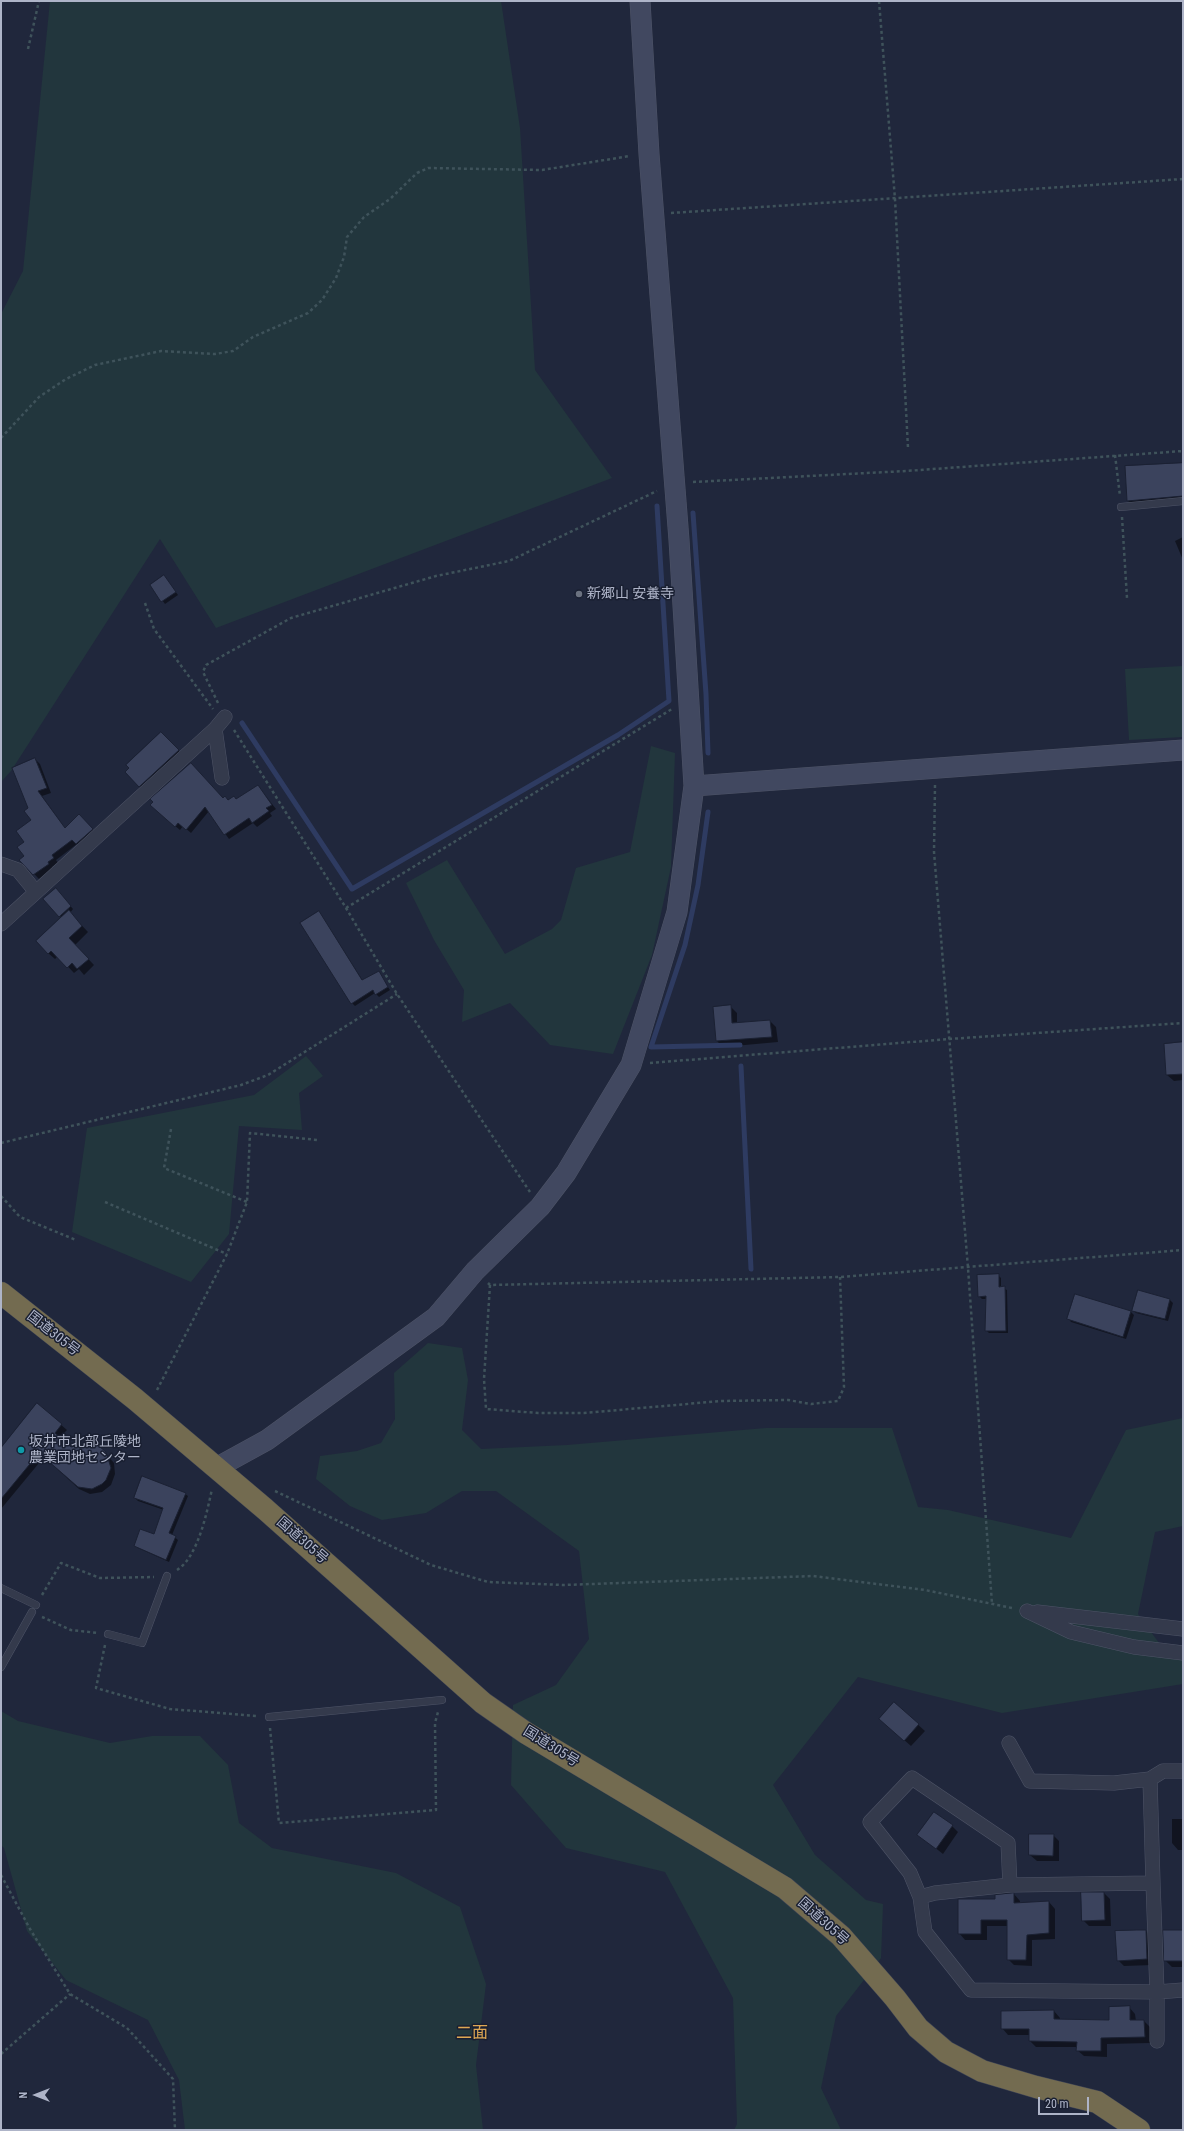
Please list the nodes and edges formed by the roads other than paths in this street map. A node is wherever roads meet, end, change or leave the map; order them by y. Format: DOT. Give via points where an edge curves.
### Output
graph roads {
  1 [pos="640,1"];
  2 [pos="1183,501"];
  3 [pos="1121,507"];
  4 [pos="1183,750"];
  5 [pos="222,778"];
  6 [pos="694,786"];
  7 [pos="1,864"];
  8 [pos="36,892"];
  9 [pos="1,924"];
  10 [pos="1,1293"];
  11 [pos="216,1468"];
  12 [pos="167,1576"];
  13 [pos="1,1588"];
  14 [pos="1183,1629"];
  15 [pos="108,1634"];
  16 [pos="1183,1653"];
  17 [pos="1,1667"];
  18 [pos="442,1700"];
  19 [pos="269,1717"];
  20 [pos="1009,1743"];
  21 [pos="1183,1770"];
  22 [pos="1150,1779"];
  23 [pos="1153,1883"];
  24 [pos="1010,1885"];
  25 [pos="920,1897"];
  26 [pos="1183,1990"];
  27 [pos="1157,1992"];
  28 [pos="1157,2041"];
  29 [pos="1139,2130"];
  1 -- 6 [label="street"];
  2 -- 3 [label="lane"];
  4 -- 6 [label="street"];
  5 -- 8 [label="street" via="221,722"];
  6 -- 11 [label="street" via="677,912 631,1065 566,1173 540,1207 475,1271 436,1317 266,1440"];
  7 -- 8 [label="street" via="18,870"];
  8 -- 9 [label="street"];
  10 -- 11 [label="highway, 国道305号"];
  11 -- 29 [label="highway, 国道305号" via="483,1703 533,1737 785,1888 841,1936 918,2028 946,2052 982,2070 1097,2102"];
  12 -- 15 [label="lane" via="142,1643"];
  13 -- 17 [label="lane" via="34,1609"];
  14 -- 16 [label="street" via="1027,1611 1071,1632 1134,1647"];
  18 -- 19 [label="lane"];
  20 -- 22 [label="street" via="1030,1781 1114,1783"];
  21 -- 22 [label="street" via="1163,1770"];
  22 -- 23 [label="street"];
  23 -- 24 [label="street"];
  23 -- 27 [label="street"];
  24 -- 25 [label="street"];
  24 -- 25 [label="street" via="1008,1843 912,1778 870,1822 910,1873"];
  25 -- 27 [label="street" via="925,1932 971,1990"];
  26 -- 27 [label="street"];
  27 -- 28 [label="street"];
}
